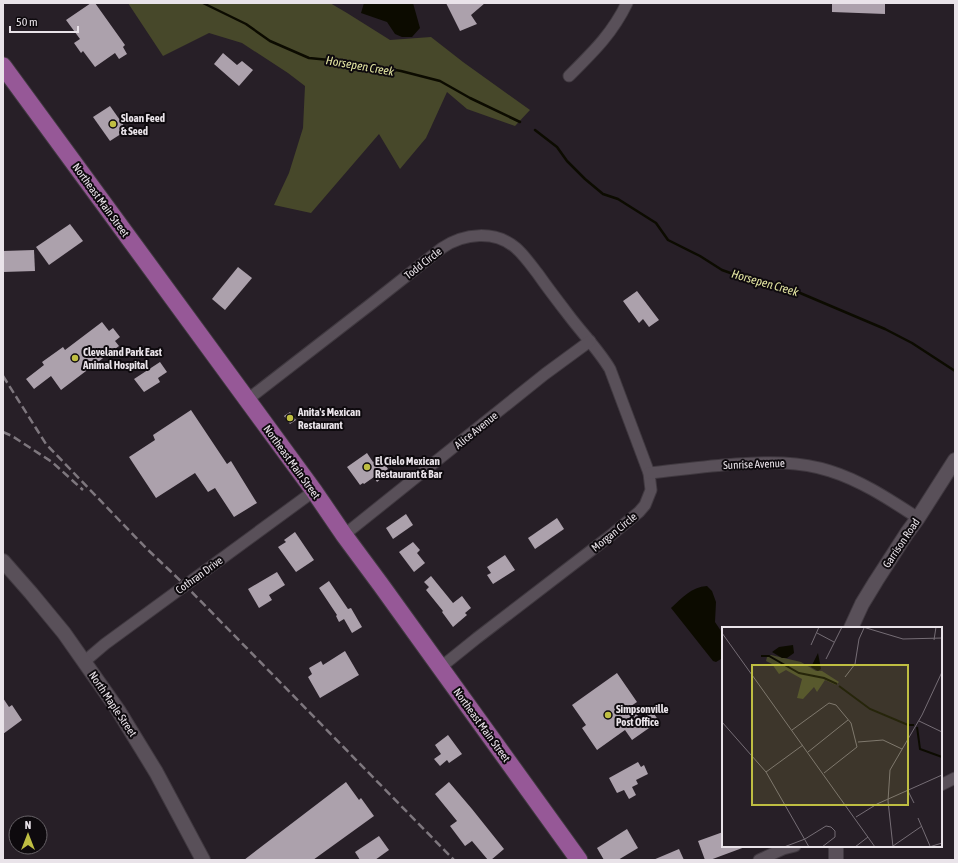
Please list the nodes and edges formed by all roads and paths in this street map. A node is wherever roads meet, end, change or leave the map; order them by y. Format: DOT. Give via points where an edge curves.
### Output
graph roads {
  1 [pos="627,3"];
  2 [pos="3,66"];
  3 [pos="569,76"];
  4 [pos="590,341"];
  5 [pos="247,400"];
  6 [pos="955,460"];
  7 [pos="649,473"];
  8 [pos="314,491"];
  9 [pos="918,518"];
  10 [pos="344,535"];
  11 [pos="3,561"];
  12 [pos="851,627"];
  13 [pos="84,661"];
  14 [pos="441,667"];
  15 [pos="955,778"];
  16 [pos="942,784"];
  17 [pos="791,847"];
  18 [pos="836,847"];
  19 [pos="203,860"];
  20 [pos="580,860"];
  21 [pos="759,860"];
  22 [pos="836,860"];
  1 -- 3 [label="street" via="610,33"];
  2 -- 5 [label="main road, Northeast Main Street"];
  4 -- 5 [label="street, Todd Circle" via="517,249 495,237 469,236 454,240 442,248"];
  4 -- 7 [label="street, Morgan Circle" via="610,370"];
  4 -- 10 [label="street, Alice Avenue"];
  5 -- 8 [label="main road, Northeast Main Street"];
  6 -- 9 [label="street, Garrison Road"];
  7 -- 9 [label="street, Sunrise Avenue" via="702,466 767,462 804,465 854,480"];
  7 -- 14 [label="street, Morgan Circle" via="651,490 639,512"];
  8 -- 10 [label="main road, Northeast Main Street"];
  8 -- 13 [label="street, Cothran Drive"];
  9 -- 12 [label="street, Garrison Road" via="876,581"];
  10 -- 14 [label="main road, Northeast Main Street"];
  11 -- 13 [label="street, North Maple Street"];
  13 -- 19 [label="street, North Maple Street" via="140,745"];
  14 -- 20 [label="main road, Northeast Main Street"];
  15 -- 16 [label="street"];
  17 -- 21 [label="street"];
  18 -- 22 [label="street"];
}
